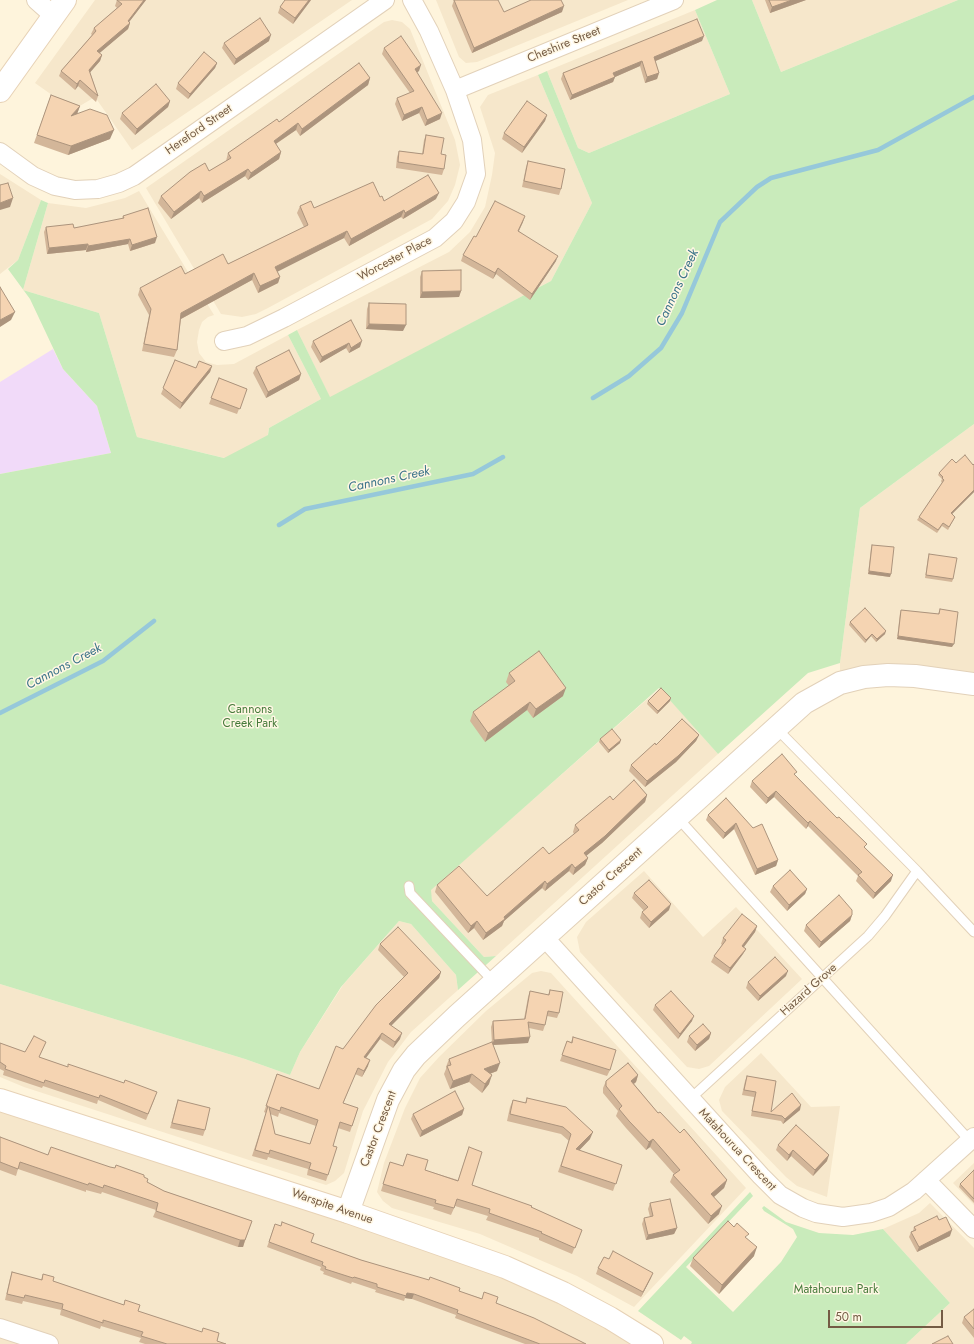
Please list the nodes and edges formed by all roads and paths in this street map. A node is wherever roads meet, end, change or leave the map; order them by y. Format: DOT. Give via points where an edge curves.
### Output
graph roads {
  1 [pos="36,0"];
  2 [pos="385,0"];
  3 [pos="412,0"];
  4 [pos="674,0"];
  5 [pos="60,8"];
  6 [pos="455,90"];
  7 [pos="0,91"];
  8 [pos="0,152"];
  9 [pos="224,341"];
  10 [pos="974,684"];
  11 [pos="776,728"];
  12 [pos="677,817"];
  13 [pos="917,870"];
  14 [pos="409,886"];
  15 [pos="974,932"];
  16 [pos="544,937"];
  17 [pos="822,978"];
  18 [pos="494,982"];
  19 [pos="690,1099"];
  20 [pos="0,1100"];
  21 [pos="972,1139"];
  22 [pos="926,1180"];
  23 [pos="348,1212"];
  24 [pos="974,1229"];
  25 [pos="7,1335"];
  26 [pos="49,1344"];
  27 [pos="652,1344"];
  1 -- 5 [label="street"];
  2 -- 8 [label="street, Hereford Street" via="134,176 118,183 98,189 75,190 55,186 34,176"];
  3 -- 6 [label="street, Worcester Place" via="429,30"];
  4 -- 6 [label="street, Cheshire Street"];
  5 -- 7 [label="street"];
  6 -- 9 [label="street, Worcester Place" via="472,140 476,174 466,202 454,221 435,238 284,318 247,336"];
  10 -- 11 [label="street, Castor Crescent" via="915,676 864,677 840,683 819,693"];
  11 -- 12 [label="street, Castor Crescent"];
  11 -- 13 [label="lane"];
  12 -- 16 [label="street, Castor Crescent"];
  12 -- 17 [label="lane"];
  13 -- 15 [label="lane"];
  13 -- 17 [label="lane, Hazard Grove" via="886,916"];
  14 -- 18 [label="lane" via="410,893"];
  16 -- 18 [label="street, Castor Crescent"];
  16 -- 19 [label="street, Matahourua Crescent"];
  17 -- 19 [label="lane, Hazard Grove"];
  17 -- 21 [label="lane"];
  18 -- 23 [label="street, Castor Crescent" via="429,1042 404,1070 388,1100"];
  19 -- 22 [label="street, Matahourua Crescent" via="773,1189 790,1202 816,1213 843,1217 871,1213 903,1199"];
  20 -- 23 [label="street, Warspite Avenue"];
  21 -- 22 [label="street, Matahourua Crescent"];
  22 -- 24 [label="street"];
  23 -- 27 [label="street, Warspite Avenue" via="530,1278 610,1318"];
  25 -- 26 [label="street"];
}
